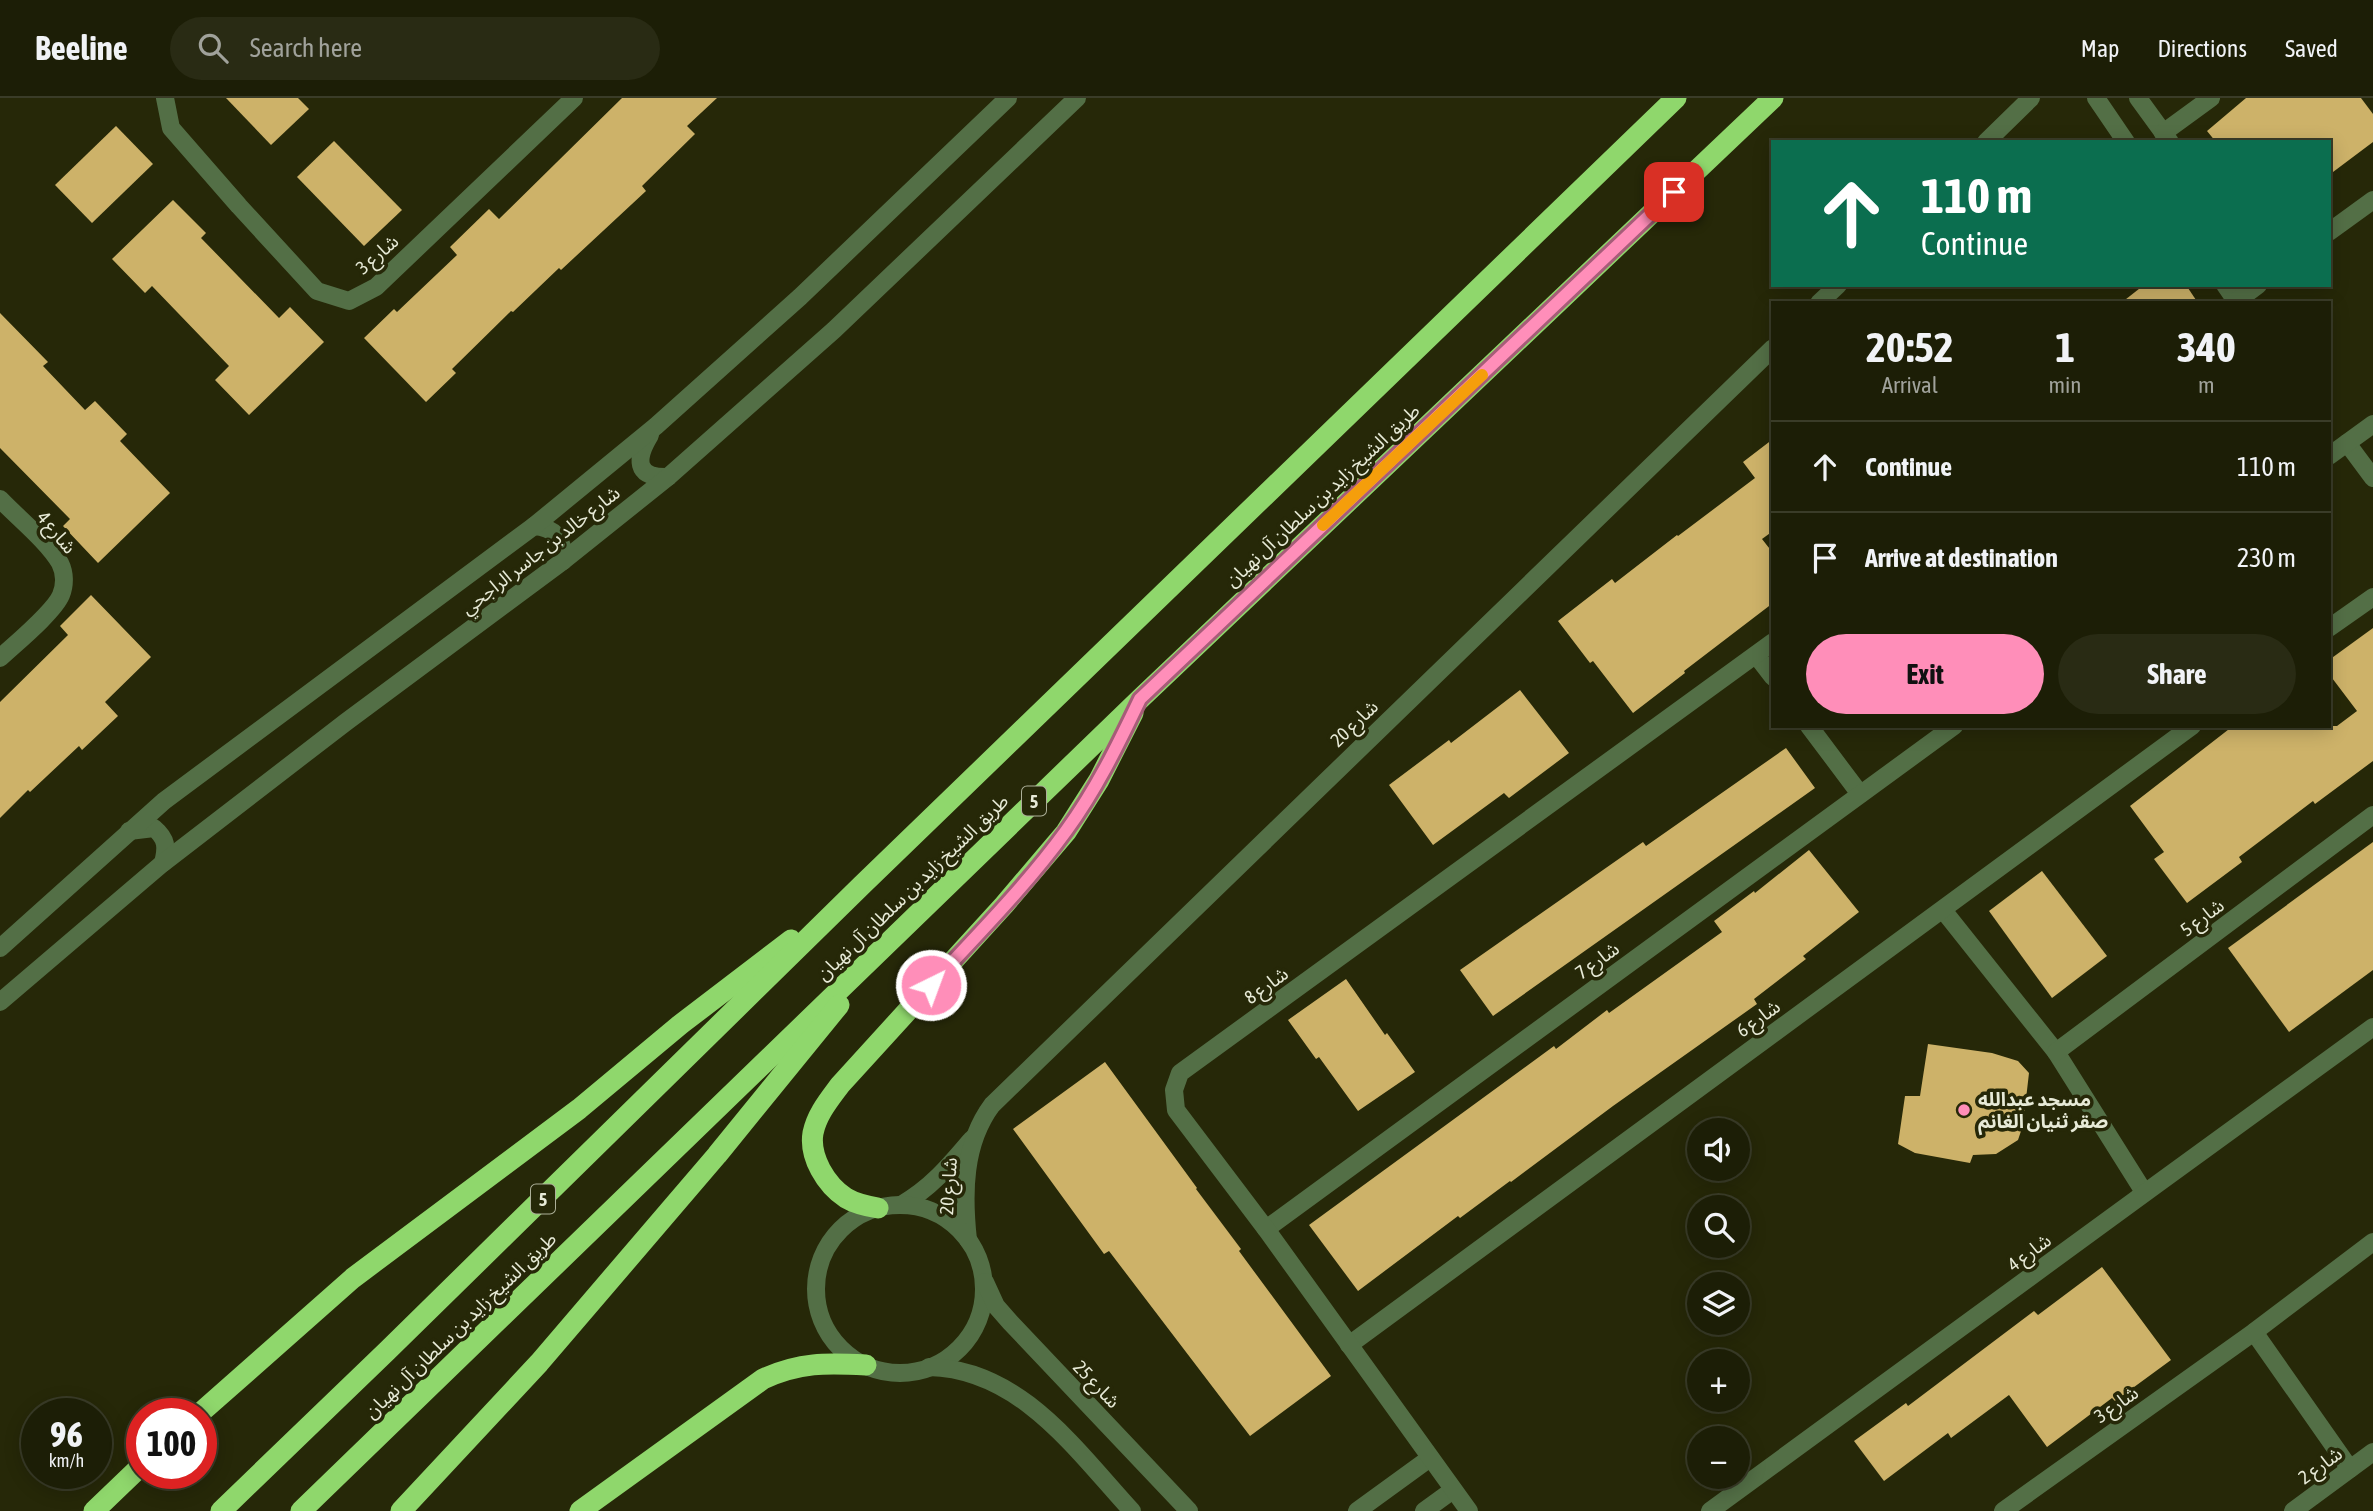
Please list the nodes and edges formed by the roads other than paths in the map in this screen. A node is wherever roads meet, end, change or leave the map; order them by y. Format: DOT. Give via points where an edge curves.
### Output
graph roads {
  1 [pos="166,98"];
  2 [pos="574,98"];
  3 [pos="987,98"];
  4 [pos="1008,98"];
  5 [pos="1077,98"];
  6 [pos="1676,98"];
  7 [pos="1773,98"];
  8 [pos="2031,98"];
  9 [pos="2096,98"];
  10 [pos="2138,98"];
  11 [pos="2211,98"];
  12 [pos="985,120"];
  13 [pos="2167,137"];
  14 [pos="1988,140"];
  15 [pos="2125,140"];
  16 [pos="2373,200"];
  17 [pos="2331,231"];
  18 [pos="1836,287"];
  19 [pos="2255,287"];
  20 [pos="1821,301"];
  21 [pos="2236,301"];
  22 [pos="1771,350"];
  23 [pos="2373,424"];
  24 [pos="656,426"];
  25 [pos="2347,443"];
  26 [pos="2331,455"];
  27 [pos="668,477"];
  28 [pos="2373,478"];
  29 [pos="0,499"];
  30 [pos="534,526"];
  31 [pos="564,561"];
  32 [pos="2373,597"];
  33 [pos="2331,627"];
  34 [pos="1771,643"];
  35 [pos="1756,654"];
  36 [pos="0,658"];
  37 [pos="1771,674"];
  38 [pos="1140,699"];
  39 [pos="1810,728"];
  40 [pos="1951,728"];
  41 [pos="2189,728"];
  42 [pos="1860,794"];
  43 [pos="2373,815"];
  44 [pos="129,831"];
  45 [pos="163,863"];
  46 [pos="862,886"];
  47 [pos="1943,910"];
  48 [pos="903,927"];
  49 [pos="0,948"];
  50 [pos="0,1002"];
  51 [pos="2373,1027"];
  52 [pos="2056,1052"];
  53 [pos="974,1136"];
  54 [pos="2144,1192"];
  55 [pos="901,1205"];
  56 [pos="878,1208"];
  57 [pos="1266,1229"];
  58 [pos="968,1240"];
  59 [pos="2373,1242"];
  60 [pos="984,1280"];
  61 [pos="2254,1332"];
  62 [pos="1349,1345"];
  63 [pos="866,1366"];
  64 [pos="929,1367"];
  65 [pos="217,1398"];
  66 [pos="2373,1452"];
  67 [pos="1430,1458"];
  68 [pos="2350,1469"];
  69 [pos="126,1480"];
  70 [pos="1453,1490"];
  71 [pos="94,1511"];
  72 [pos="221,1511"];
  73 [pos="301,1511"];
  74 [pos="401,1511"];
  75 [pos="580,1511"];
  76 [pos="1132,1511"];
  77 [pos="1189,1511"];
  78 [pos="1357,1511"];
  79 [pos="1424,1511"];
  80 [pos="1469,1511"];
  81 [pos="1710,1511"];
  82 [pos="2003,1511"];
  83 [pos="2293,1511"];
  1 -- 2 [label="street, شارع 3" via="171,128 239,206 317,290 349,302 376,287"];
  3 -- 12 [label="street"];
  4 -- 12 [label="street, شارع خالد بن جاسر الراجحي"];
  5 -- 27 [label="street, شارع خالد بن جاسر الراجحي" via="834,330"];
  6 -- 46 [label="highway, طريق الشيخ زايد بن سلطان آل نهيان / 5"];
  7 -- 38 [label="highway, طريق الشيخ زايد بن سلطان آل نهيان / 5"];
  8 -- 14 [label="street"];
  9 -- 15 [label="street"];
  10 -- 13 [label="street"];
  11 -- 13 [label="street"];
  12 -- 24 [label="street, شارع خالد بن جاسر الراجحي" via="800,297"];
  16 -- 17 [label="street"];
  18 -- 20 [label="street"];
  19 -- 21 [label="street"];
  22 -- 53 [label="street, شارع 20" via="1035,1062 992,1105"];
  23 -- 25 [label="street"];
  24 -- 27 [label="street" via="639,461 653,477"];
  24 -- 30 [label="street, شارع خالد بن جاسر الراجحي"];
  25 -- 26 [label="street"];
  25 -- 28 [label="street"];
  27 -- 31 [label="street, شارع خالد بن جاسر الراجحي"];
  29 -- 36 [label="street, شارع 4" via="52,553 65,581 61,597"];
  30 -- 31 [label="street" via="556,533"];
  30 -- 44 [label="street, شارع خالد بن جاسر الراجحي"];
  31 -- 45 [label="street, شارع خالد بن جاسر الراجحي"];
  32 -- 33 [label="street"];
  34 -- 35 [label="street, شارع 8"];
  35 -- 37 [label="street"];
  35 -- 57 [label="street, شارع 8" via="1180,1073 1174,1090 1176,1110"];
  38 -- 48 [label="highway, طريق الشيخ زايد بن سلطان آل نهيان / 5"];
  38 -- 56 [label="highway" via="1099,780 1066,832 840,1085 819,1115 813,1153 825,1175 845,1197"];
  39 -- 42 [label="street"];
  40 -- 42 [label="street, شارع 7"];
  41 -- 47 [label="street, شارع 6"];
  42 -- 57 [label="street, شارع 7"];
  43 -- 52 [label="street, شارع 5"];
  44 -- 45 [label="street" via="154,828 162,835 167,846"];
  44 -- 49 [label="street, شارع خالد بن جاسر الراجحي"];
  45 -- 50 [label="street, شارع خالد بن جاسر الراجحي"];
  46 -- 65 [label="highway" via="681,1024 579,1109 353,1278"];
  46 -- 72 [label="highway, طريق الشيخ زايد بن سلطان آل نهيان / 5"];
  47 -- 52 [label="street"];
  47 -- 62 [label="street, شارع 6"];
  48 -- 73 [label="highway, طريق الشيخ زايد بن سلطان آل نهيان / 5"];
  48 -- 74 [label="highway" via="539,1363"];
  51 -- 54 [label="street, شارع 4"];
  52 -- 54 [label="street"];
  53 -- 55 [label="street, شارع 20" via="938,1178"];
  53 -- 58 [label="street, شارع 20" via="965,1183"];
  54 -- 81 [label="street, شارع 4"];
  55 -- 56 [label="street"];
  55 -- 58 [label="street" via="935,1212"];
  56 -- 63 [label="street" via="851,1221 831,1242 817,1283 820,1312 832,1338"];
  57 -- 62 [label="street, شارع 8"];
  58 -- 60 [label="street"];
  59 -- 61 [label="street, شارع 3"];
  60 -- 64 [label="street" via="982,1309 970,1336 949,1357"];
  60 -- 77 [label="street, شارع 25" via="1010,1322"];
  61 -- 68 [label="street"];
  61 -- 82 [label="street, شارع 3"];
  62 -- 67 [label="street, شارع 8"];
  63 -- 64 [label="street" via="894,1373"];
  63 -- 75 [label="highway" via="814,1363 763,1379"];
  64 -- 76 [label="street" via="980,1376 1025,1400"];
  66 -- 68 [label="street, شارع 2"];
  67 -- 70 [label="street, شارع 8"];
  67 -- 78 [label="street"];
  68 -- 83 [label="street, شارع 2"];
  69 -- 71 [label="highway"];
  70 -- 79 [label="street"];
  70 -- 80 [label="street, شارع 8"];
}
